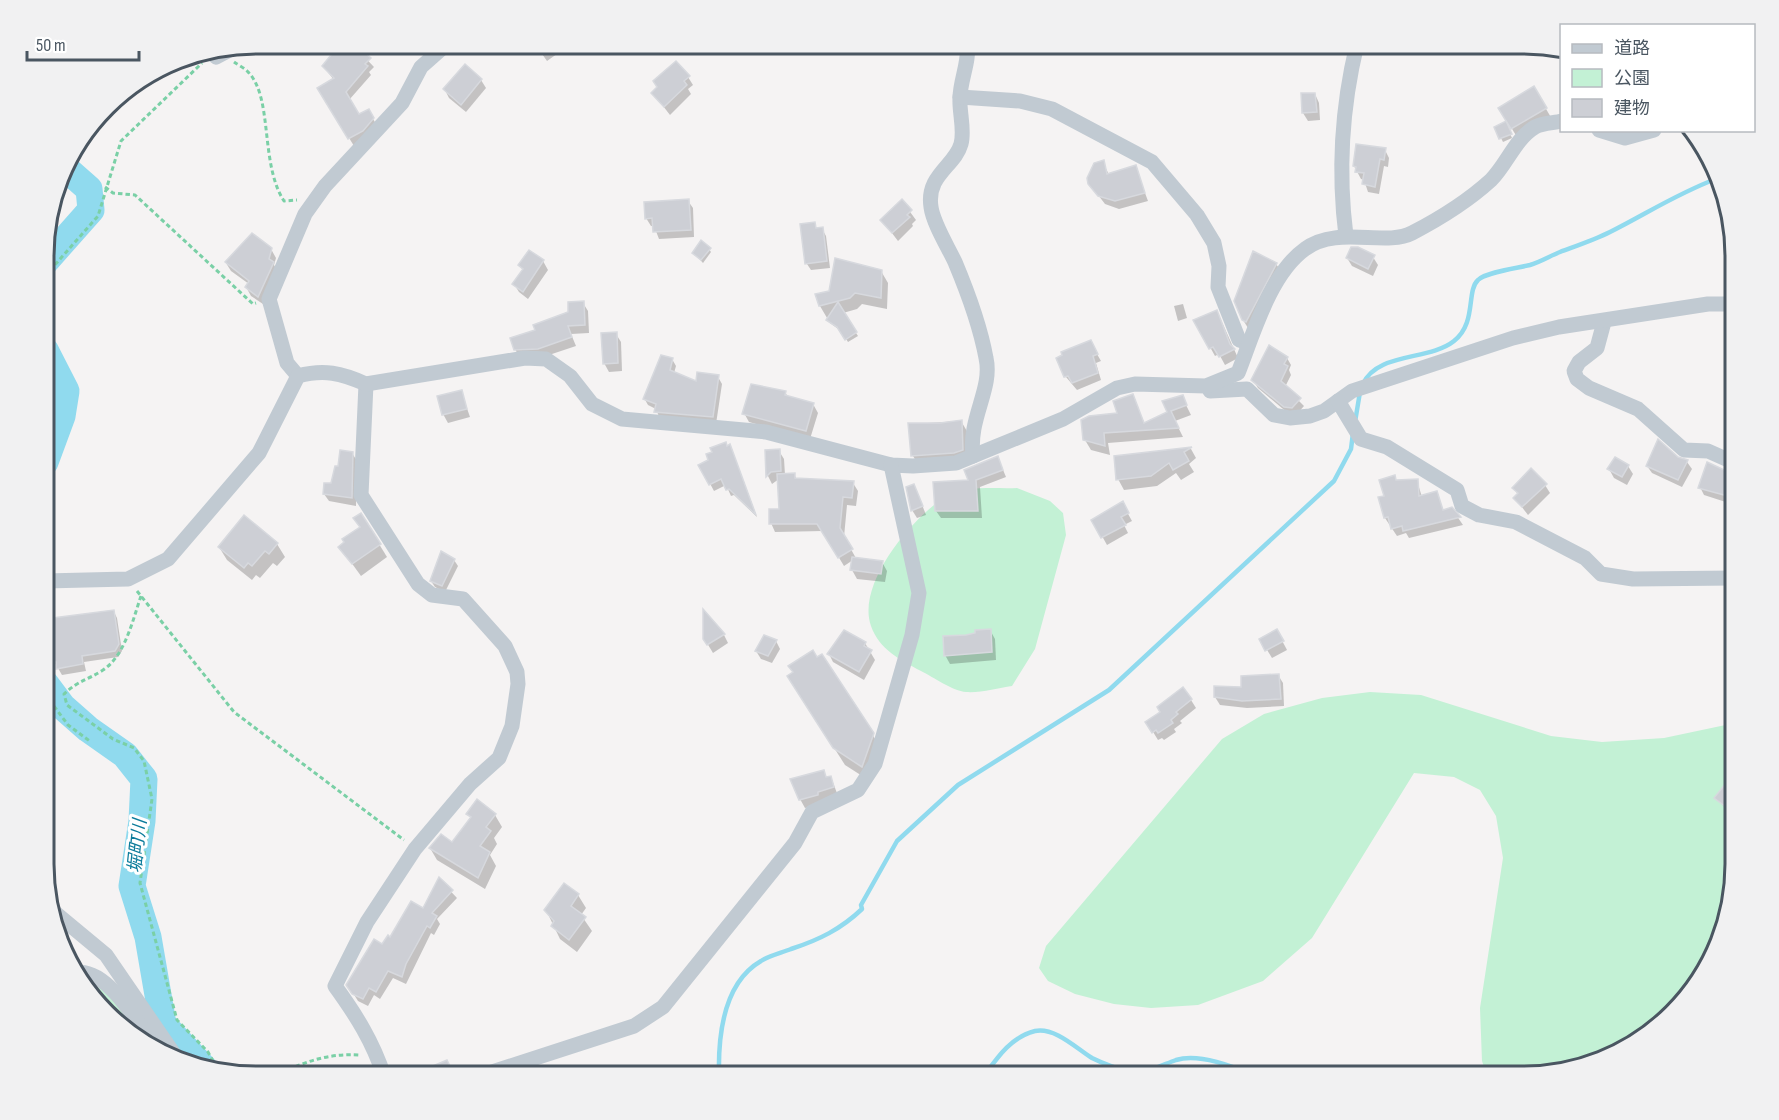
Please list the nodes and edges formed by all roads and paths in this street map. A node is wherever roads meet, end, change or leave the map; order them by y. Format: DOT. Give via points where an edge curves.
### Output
graph roads {
  1 [pos="436,54"];
  2 [pos="966,54"];
  3 [pos="1355,54"];
  4 [pos="221,57"];
  5 [pos="202,62"];
  6 [pos="960,97"];
  7 [pos="1560,121"];
  8 [pos="1606,132"];
  9 [pos="1647,132"];
  10 [pos="105,187"];
  11 [pos="320,193"];
  12 [pos="1346,236"];
  13 [pos="54,266"];
  14 [pos="269,299"];
  15 [pos="1725,304"];
  16 [pos="1604,322"];
  17 [pos="1248,343"];
  18 [pos="298,376"];
  19 [pos="366,384"];
  20 [pos="1206,387"];
  21 [pos="1338,401"];
  22 [pos="973,456"];
  23 [pos="1725,459"];
  24 [pos="891,465"];
  25 [pos="1725,578"];
  26 [pos="128,579"];
  27 [pos="54,581"];
  28 [pos="141,596"];
  29 [pos="54,706"];
  30 [pos="91,742"];
  31 [pos="415,849"];
  32 [pos="62,918"];
  33 [pos="86,973"];
  34 [pos="153,1037"];
  35 [pos="158,1040"];
  36 [pos="213,1061"];
  37 [pos="296,1066"];
  38 [pos="375,1066"];
  39 [pos="380,1066"];
  40 [pos="511,1066"];
  1 -- 11 [label="street" via="421,68 402,103"];
  2 -- 6 [label="street"];
  3 -- 12 [label="street" via="1346,92 1341,195"];
  4 -- 11 [label="path" via="248,72 257,86 268,162 284,201 298,200 311,191"];
  5 -- 10 [label="path" via="121,141"];
  6 -- 17 [label="street" via="1020,101 1053,109 1152,162 1197,215 1214,243 1218,286 1239,340"];
  6 -- 22 [label="street" via="962,141 957,155 942,169 934,186 931,207 967,289 987,359 988,375 974,420"];
  7 -- 12 [label="street" via="1535,126 1492,178 1456,207 1408,235"];
  8 -- 9 [label="street" via="1625,138"];
  10 -- 13 [label="path" via="98,216"];
  10 -- 14 [label="path" via="113,193 135,195 253,304"];
  11 -- 14 [label="street" via="305,214"];
  12 -- 17 [label="street" via="1320,241 1288,266"];
  14 -- 18 [label="street" via="287,363"];
  15 -- 16 [label="street"];
  16 -- 21 [label="street" via="1514,338 1352,391"];
  16 -- 23 [label="street" via="1597,348 1574,371 1577,379 1638,409 1684,450 1708,451"];
  17 -- 20 [label="street" via="1238,373"];
  18 -- 19 [label="street" via="320,370 344,374"];
  18 -- 26 [label="street" via="259,453 168,559"];
  19 -- 24 [label="street" via="525,358 546,359 570,376 592,405 622,419 766,432"];
  19 -- 31 [label="street" via="361,495 418,584 432,595 463,598 498,637 517,672 512,726 499,758 470,784"];
  20 -- 21 [label="street" via="1206,391 1247,389 1274,415 1290,418 1324,411"];
  20 -- 22 [label="street" via="1135,384 1117,388 1063,419"];
  21 -- 25 [label="street" via="1361,439 1387,447 1457,490 1462,506 1479,515 1516,522 1585,558 1601,574 1633,579"];
  22 -- 24 [label="street" via="956,463"];
  24 -- 40 [label="street" via="919,594 912,634 875,764 864,782 858,790 812,812 795,843 663,1007 634,1026"];
  26 -- 27 [label="street"];
  26 -- 28 [label="path"];
  28 -- 31 [label="path" via="234,712"];
  28 -- 36 [label="path" via="122,647 105,669 77,682 64,694 67,705 112,739 134,748 144,761 152,799 140,883 177,1020"];
  29 -- 30 [label="path" via="68,725"];
  31 -- 39 [label="street" via="367,922 335,986 370,1040"];
  32 -- 35 [label="street" via="106,955"];
  33 -- 34 [label="street" via="110,984"];
  37 -- 38 [label="path" via="338,1054 361,1056"];
}
